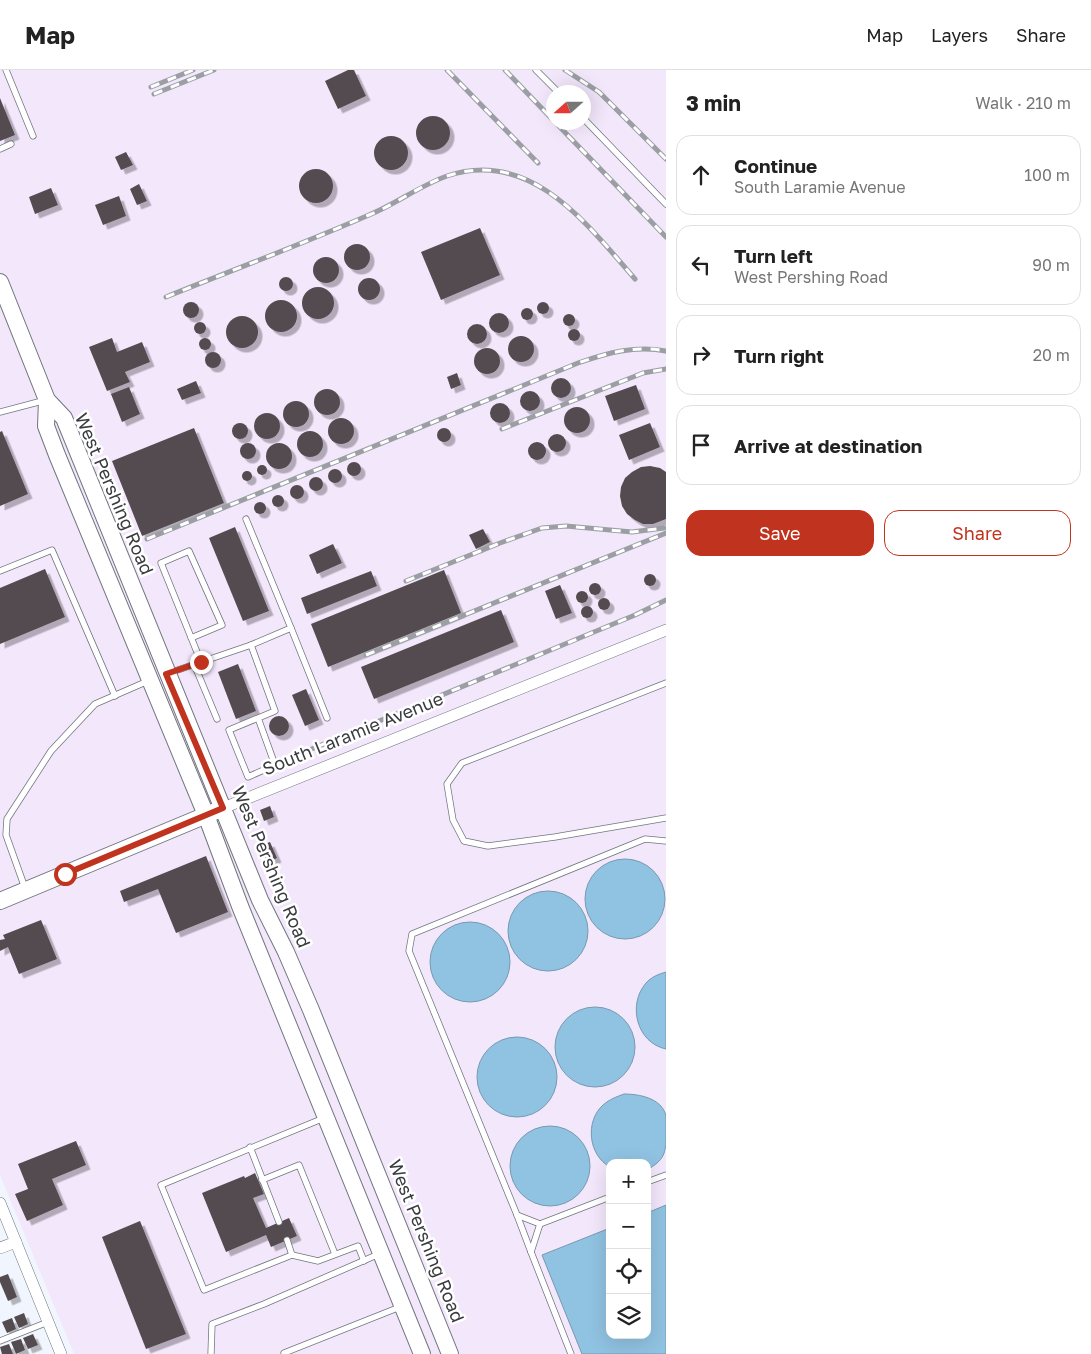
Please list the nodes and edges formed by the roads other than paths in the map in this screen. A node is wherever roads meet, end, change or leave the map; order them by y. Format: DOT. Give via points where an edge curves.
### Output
graph roads {
  1 [pos="6,70"];
  2 [pos="536,70"];
  3 [pos="551,85"];
  4 [pos="591,126"];
  5 [pos="33,136"];
  6 [pos="12,144"];
  7 [pos="0,149"];
  8 [pos="666,204"];
  9 [pos="0,282"];
  10 [pos="48,400"];
  11 [pos="0,412"];
  12 [pos="246,519"];
  13 [pos="0,571"];
  14 [pos="290,628"];
  15 [pos="666,630"];
  16 [pos="191,638"];
  17 [pos="251,645"];
  18 [pos="201,662"];
  19 [pos="194,664"];
  20 [pos="166,674"];
  21 [pos="149,680"];
  22 [pos="666,683"];
  23 [pos="114,696"];
  24 [pos="258,718"];
  25 [pos="327,718"];
  26 [pos="216,719"];
  27 [pos="223,808"];
  28 [pos="206,815"];
  29 [pos="666,818"];
  30 [pos="666,841"];
  31 [pos="26,890"];
  32 [pos="0,901"];
  33 [pos="326,1117"];
  34 [pos="250,1147"];
  35 [pos="666,1175"];
  36 [pos="262,1180"];
  37 [pos="651,1181"];
  38 [pos="606,1199"];
  39 [pos="0,1203"];
  40 [pos="517,1215"];
  41 [pos="279,1222"];
  42 [pos="540,1224"];
  43 [pos="286,1240"];
  44 [pos="16,1242"];
  45 [pos="0,1248"];
  46 [pos="531,1252"];
  47 [pos="335,1254"];
  48 [pos="380,1254"];
  49 [pos="292,1255"];
  50 [pos="364,1261"];
  51 [pos="402,1306"];
  52 [pos="48,1322"];
  53 [pos="0,1341"];
  54 [pos="284,1353"];
  55 [pos="61,1354"];
  56 [pos="211,1354"];
  57 [pos="422,1354"];
  58 [pos="450,1354"];
  59 [pos="571,1354"];
  1 -- 5 [label="lane"];
  2 -- 3 [label="lane"];
  4 -- 8 [label="lane"];
  6 -- 7 [label="lane"];
  9 -- 10 [label="main road, West Pershing Road"];
  10 -- 11 [label="lane"];
  10 -- 20 [label="main road, West Pershing Road" via="64,418"];
  10 -- 21 [label="main road, West Pershing Road" via="46,426"];
  12 -- 14 [label="lane"];
  13 -- 23 [label="lane" via="52,550"];
  14 -- 17 [label="lane"];
  14 -- 25 [label="lane"];
  15 -- 27 [label="street, South Laramie Avenue"];
  16 -- 16 [label="lane" via="161,563 189,551 222,625"];
  16 -- 18 [label="lane"];
  17 -- 18 [label="lane"];
  17 -- 24 [label="lane" via="275,710"];
  18 -- 19 [label="lane"];
  19 -- 20 [label="lane"];
  19 -- 26 [label="lane"];
  20 -- 21 [label="main road"];
  20 -- 27 [label="main road, West Pershing Road"];
  21 -- 23 [label="lane"];
  21 -- 28 [label="main road, West Pershing Road"];
  22 -- 29 [label="lane" via="462,763 447,784 453,820 464,841 488,846"];
  23 -- 31 [label="lane" via="95,704 50,751 7,819 6,835"];
  24 -- 24 [label="lane" via="229,730 248,777 275,765"];
  27 -- 28 [label="main road, South Laramie Avenue"];
  27 -- 58 [label="main road, West Pershing Road" via="260,900 311,1010"];
  28 -- 31 [label="main road, South Laramie Avenue"];
  28 -- 33 [label="main road, West Pershing Road"];
  30 -- 40 [label="lane" via="645,839 412,934 409,951"];
  31 -- 32 [label="main road, South Laramie Avenue"];
  33 -- 34 [label="lane"];
  33 -- 48 [label="main road, West Pershing Road"];
  34 -- 36 [label="lane"];
  34 -- 49 [label="lane" via="161,1185 204,1290"];
  35 -- 37 [label="lane"];
  36 -- 41 [label="lane"];
  36 -- 47 [label="lane" via="299,1165"];
  38 -- 42 [label="lane"];
  39 -- 44 [label="street"];
  40 -- 42 [label="lane"];
  40 -- 46 [label="lane"];
  42 -- 46 [label="lane"];
  43 -- 49 [label="lane"];
  44 -- 45 [label="street"];
  44 -- 52 [label="street"];
  46 -- 59 [label="lane"];
  47 -- 49 [label="lane" via="318,1261"];
  47 -- 50 [label="lane" via="358,1246"];
  48 -- 50 [label="lane"];
  48 -- 51 [label="main road, West Pershing Road"];
  50 -- 56 [label="lane" via="212,1324"];
  51 -- 54 [label="lane"];
  51 -- 57 [label="main road, West Pershing Road"];
  52 -- 53 [label="lane"];
  52 -- 55 [label="street"];
}
